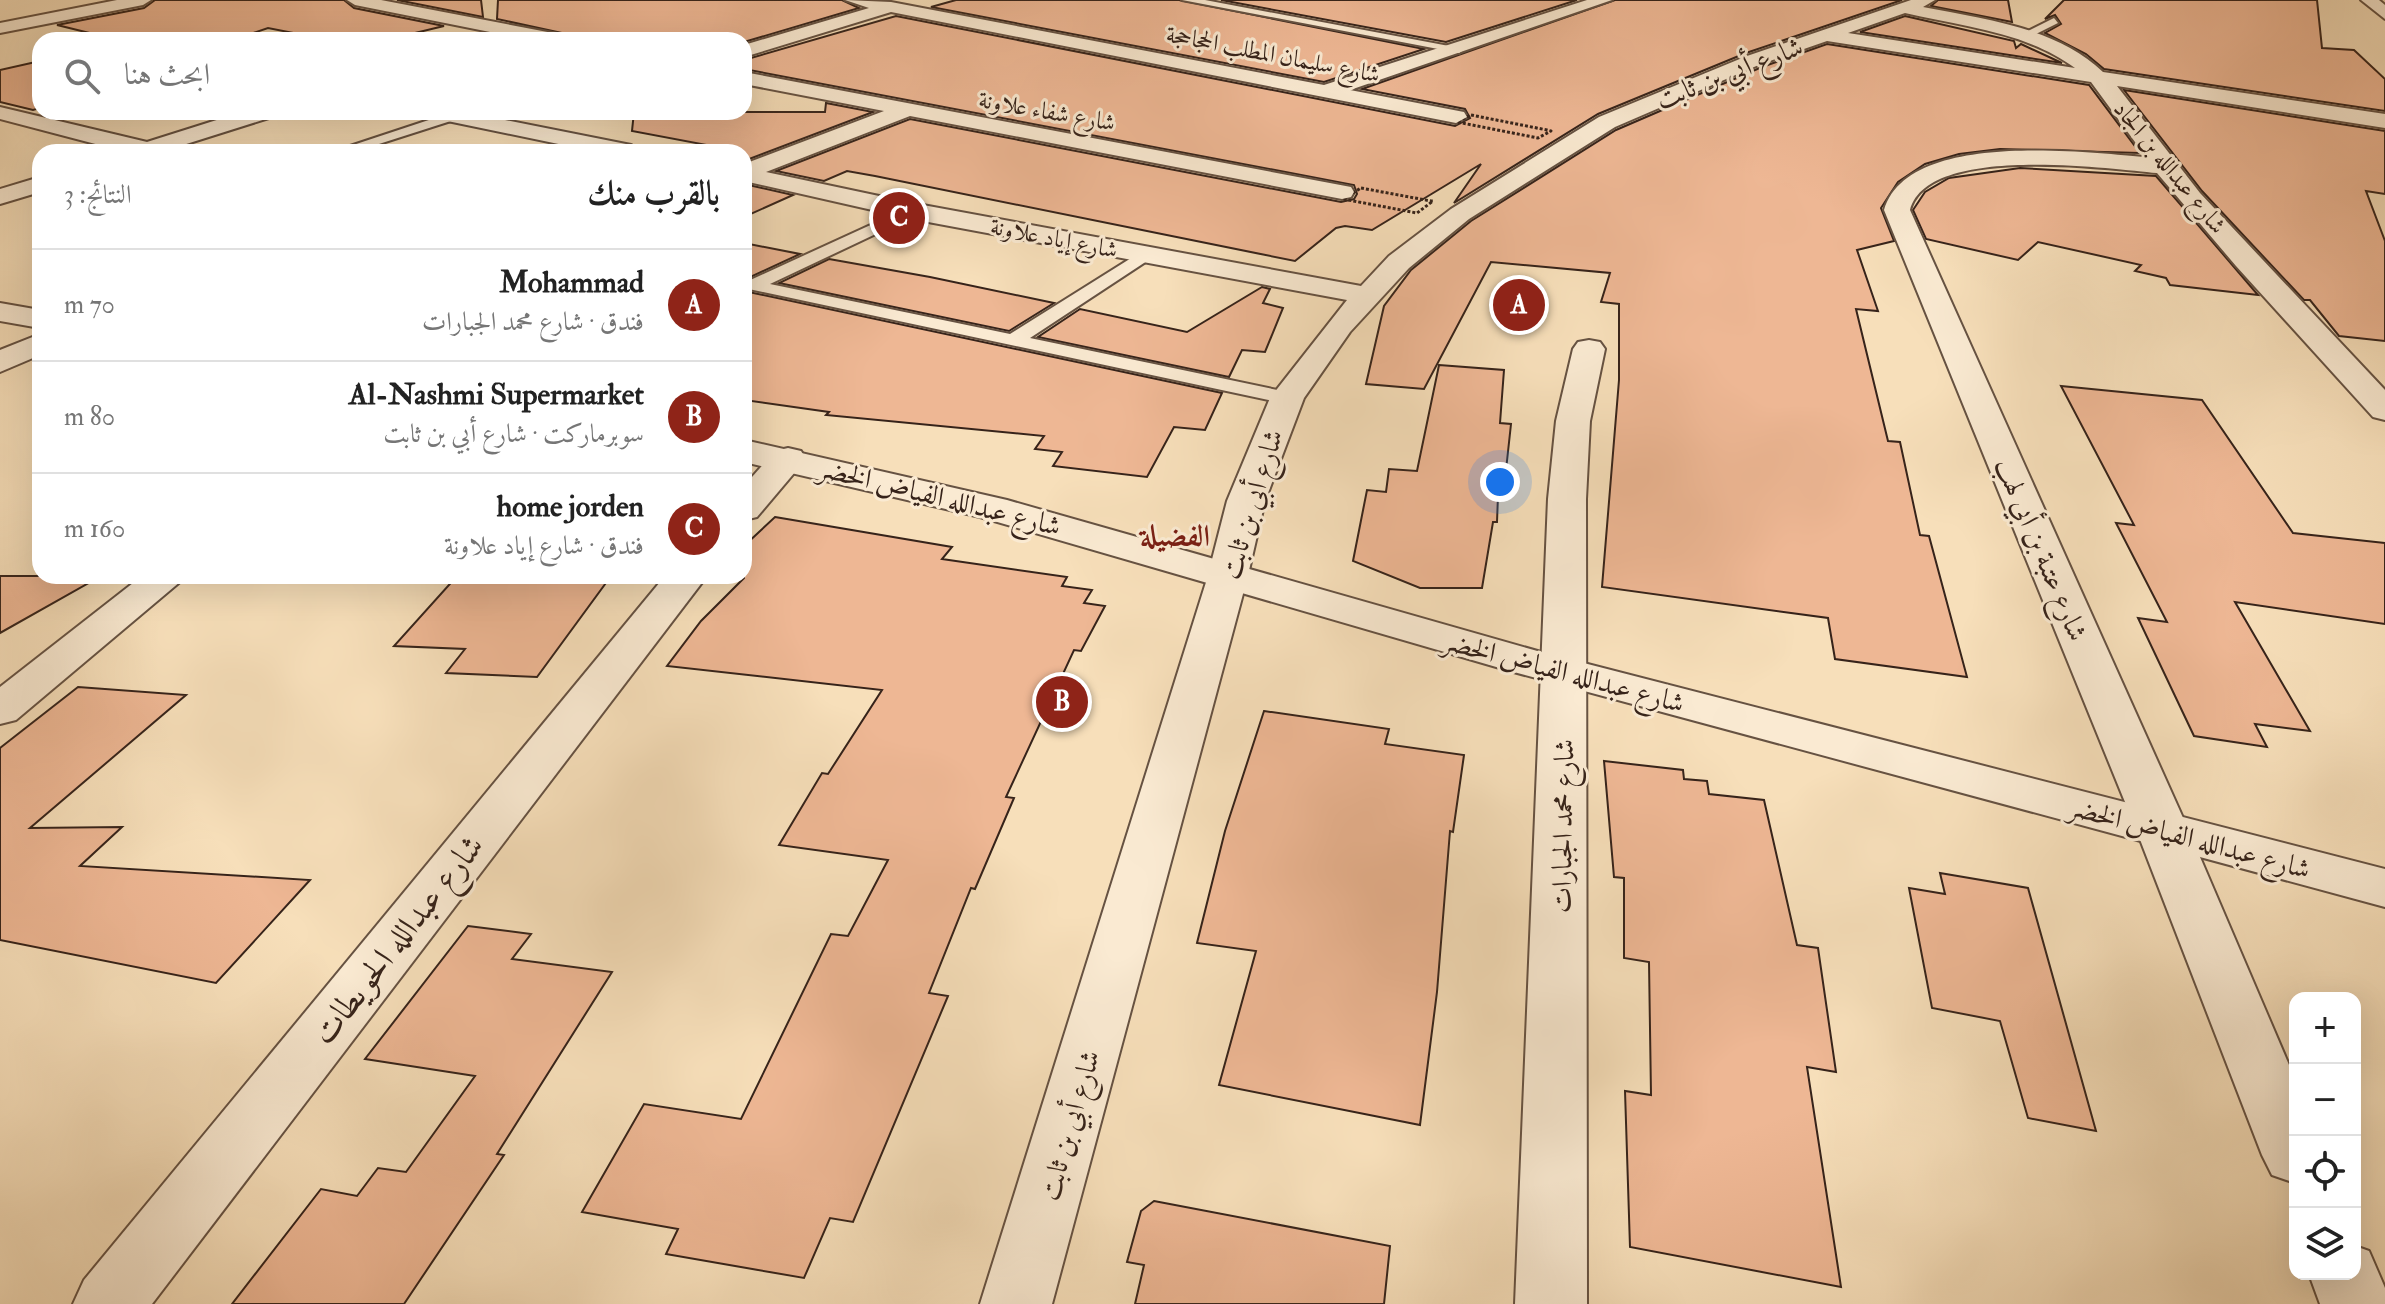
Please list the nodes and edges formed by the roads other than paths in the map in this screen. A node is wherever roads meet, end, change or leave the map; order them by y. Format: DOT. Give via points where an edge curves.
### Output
graph roads {
  1 [pos="143,0"];
  2 [pos="355,0"];
  3 [pos="853,0"];
  4 [pos="921,0"];
  5 [pos="1187,0"];
  6 [pos="1604,0"];
  7 [pos="2369,0"];
  8 [pos="1915,4"];
  9 [pos="891,7"];
  10 [pos="2385,14"];
  11 [pos="2054,21"];
  12 [pos="3,26"];
  13 [pos="36,32"];
  14 [pos="517,32"];
  15 [pos="1823,35"];
  16 [pos="2022,37"];
  17 [pos="752,49"];
  18 [pos="1459,49"];
  19 [pos="2097,76"];
  20 [pos="752,80"];
  21 [pos="1327,91"];
  22 [pos="903,111"];
  23 [pos="0,113"];
  24 [pos="239,120"];
  25 [pos="427,120"];
  26 [pos="472,120"];
  27 [pos="1460,120"];
  28 [pos="2385,121"];
  29 [pos="120,144"];
  30 [pos="162,144"];
  31 [pos="361,144"];
  32 [pos="588,144"];
  33 [pos="2164,166"];
  34 [pos="752,170"];
  35 [pos="752,175"];
  36 [pos="32,187"];
  37 [pos="0,197"];
  38 [pos="1348,197"];
  39 [pos="912,211"];
  40 [pos="1144,255"];
  41 [pos="1365,295"];
  42 [pos="0,312"];
  43 [pos="32,318"];
  44 [pos="1014,340"];
  45 [pos="32,347"];
  46 [pos="1589,349"];
  47 [pos="0,362"];
  48 [pos="1287,398"];
  49 [pos="2385,410"];
  50 [pos="752,452"];
  51 [pos="788,459"];
  52 [pos="752,500"];
  53 [pos="1227,579"];
  54 [pos="157,584"];
  55 [pos="681,584"];
  56 [pos="1566,673"];
  57 [pos="0,710"];
  58 [pos="2162,829"];
  59 [pos="2385,888"];
  60 [pos="2289,1140"];
  61 [pos="2346,1280"];
  62 [pos="109,1304"];
  63 [pos="1016,1304"];
  64 [pos="1551,1304"];
  65 [pos="2356,1304"];
  1 -- 12 [label="street"];
  2 -- 14 [label="street"];
  3 -- 9 [label="street, شارع سليمان المطلب الحجاحجة"];
  4 -- 9 [label="street"];
  5 -- 18 [label="lane"];
  6 -- 18 [label="street"];
  7 -- 10 [label="street"];
  8 -- 15 [label="street, شارع أبي بن ثابت"];
  8 -- 16 [label="street, شارع عبدالله بن الجاد"];
  9 -- 17 [label="street"];
  9 -- 21 [label="street, شارع سليمان المطلب الحجاحجة"];
  11 -- 16 [label="lane"];
  12 -- 13 [label="street"];
  15 -- 19 [label="street"];
  15 -- 41 [label="street, شارع أبي بن ثابت" via="1607,122 1460,214"];
  16 -- 19 [label="street, شارع عبدالله بن الجاد" via="2076,59"];
  18 -- 21 [label="street"];
  19 -- 28 [label="street"];
  19 -- 33 [label="street, شارع عبدالله بن الجاد"];
  20 -- 22 [label="street, شارع شفاء علاونة"];
  21 -- 27 [label="street, شارع سليمان المطلب الحجاحجة"];
  22 -- 34 [label="street"];
  22 -- 38 [label="street, شارع شفاء علاونة"];
  23 -- 29 [label="street"];
  24 -- 30 [label="street"];
  25 -- 31 [label="lane"];
  26 -- 32 [label="street"];
  33 -- 49 [label="street, شارع عبدالله بن الجاد"];
  33 -- 58 [label="street, شارع عتبة بن أبي لهب" via="2020,158 1955,166 1922,177 1902,192 1897,210"];
  35 -- 39 [label="street, شارع إياد علاونة"];
  36 -- 37 [label="street"];
  39 -- 40 [label="street, شارع إياد علاونة"];
  39 -- 44 [label="lane" via="752,286"];
  40 -- 41 [label="street, شارع إياد علاونة"];
  40 -- 44 [label="lane"];
  41 -- 48 [label="street, شارع أبي بن ثابت"];
  42 -- 43 [label="street"];
  44 -- 48 [label="lane"];
  45 -- 47 [label="street"];
  46 -- 56 [label="street, شارع محمد الجبارات" via="1573,421 1567,499"];
  48 -- 53 [label="street, شارع أبي بن ثابت" via="1246,501"];
  50 -- 51 [label="street, شارع عبدالله الفياض الخضر"];
  51 -- 52 [label="street"];
  51 -- 53 [label="street, شارع عبدالله الفياض الخضر" via="1019,514"];
  53 -- 56 [label="street, شارع عبدالله الفياض الخضر"];
  53 -- 63 [label="street, شارع أبي بن ثابت"];
  54 -- 57 [label="street"];
  55 -- 62 [label="street, شارع عبدالله الحويطات"];
  56 -- 58 [label="street, شارع عبدالله الفياض الخضر"];
  56 -- 64 [label="street, شارع محمد الجبارات"];
  58 -- 59 [label="street, شارع عبدالله الفياض الخضر"];
  58 -- 60 [label="street, شارع عتبة بن أبي لهب"];
  61 -- 65 [label="street"];
}
